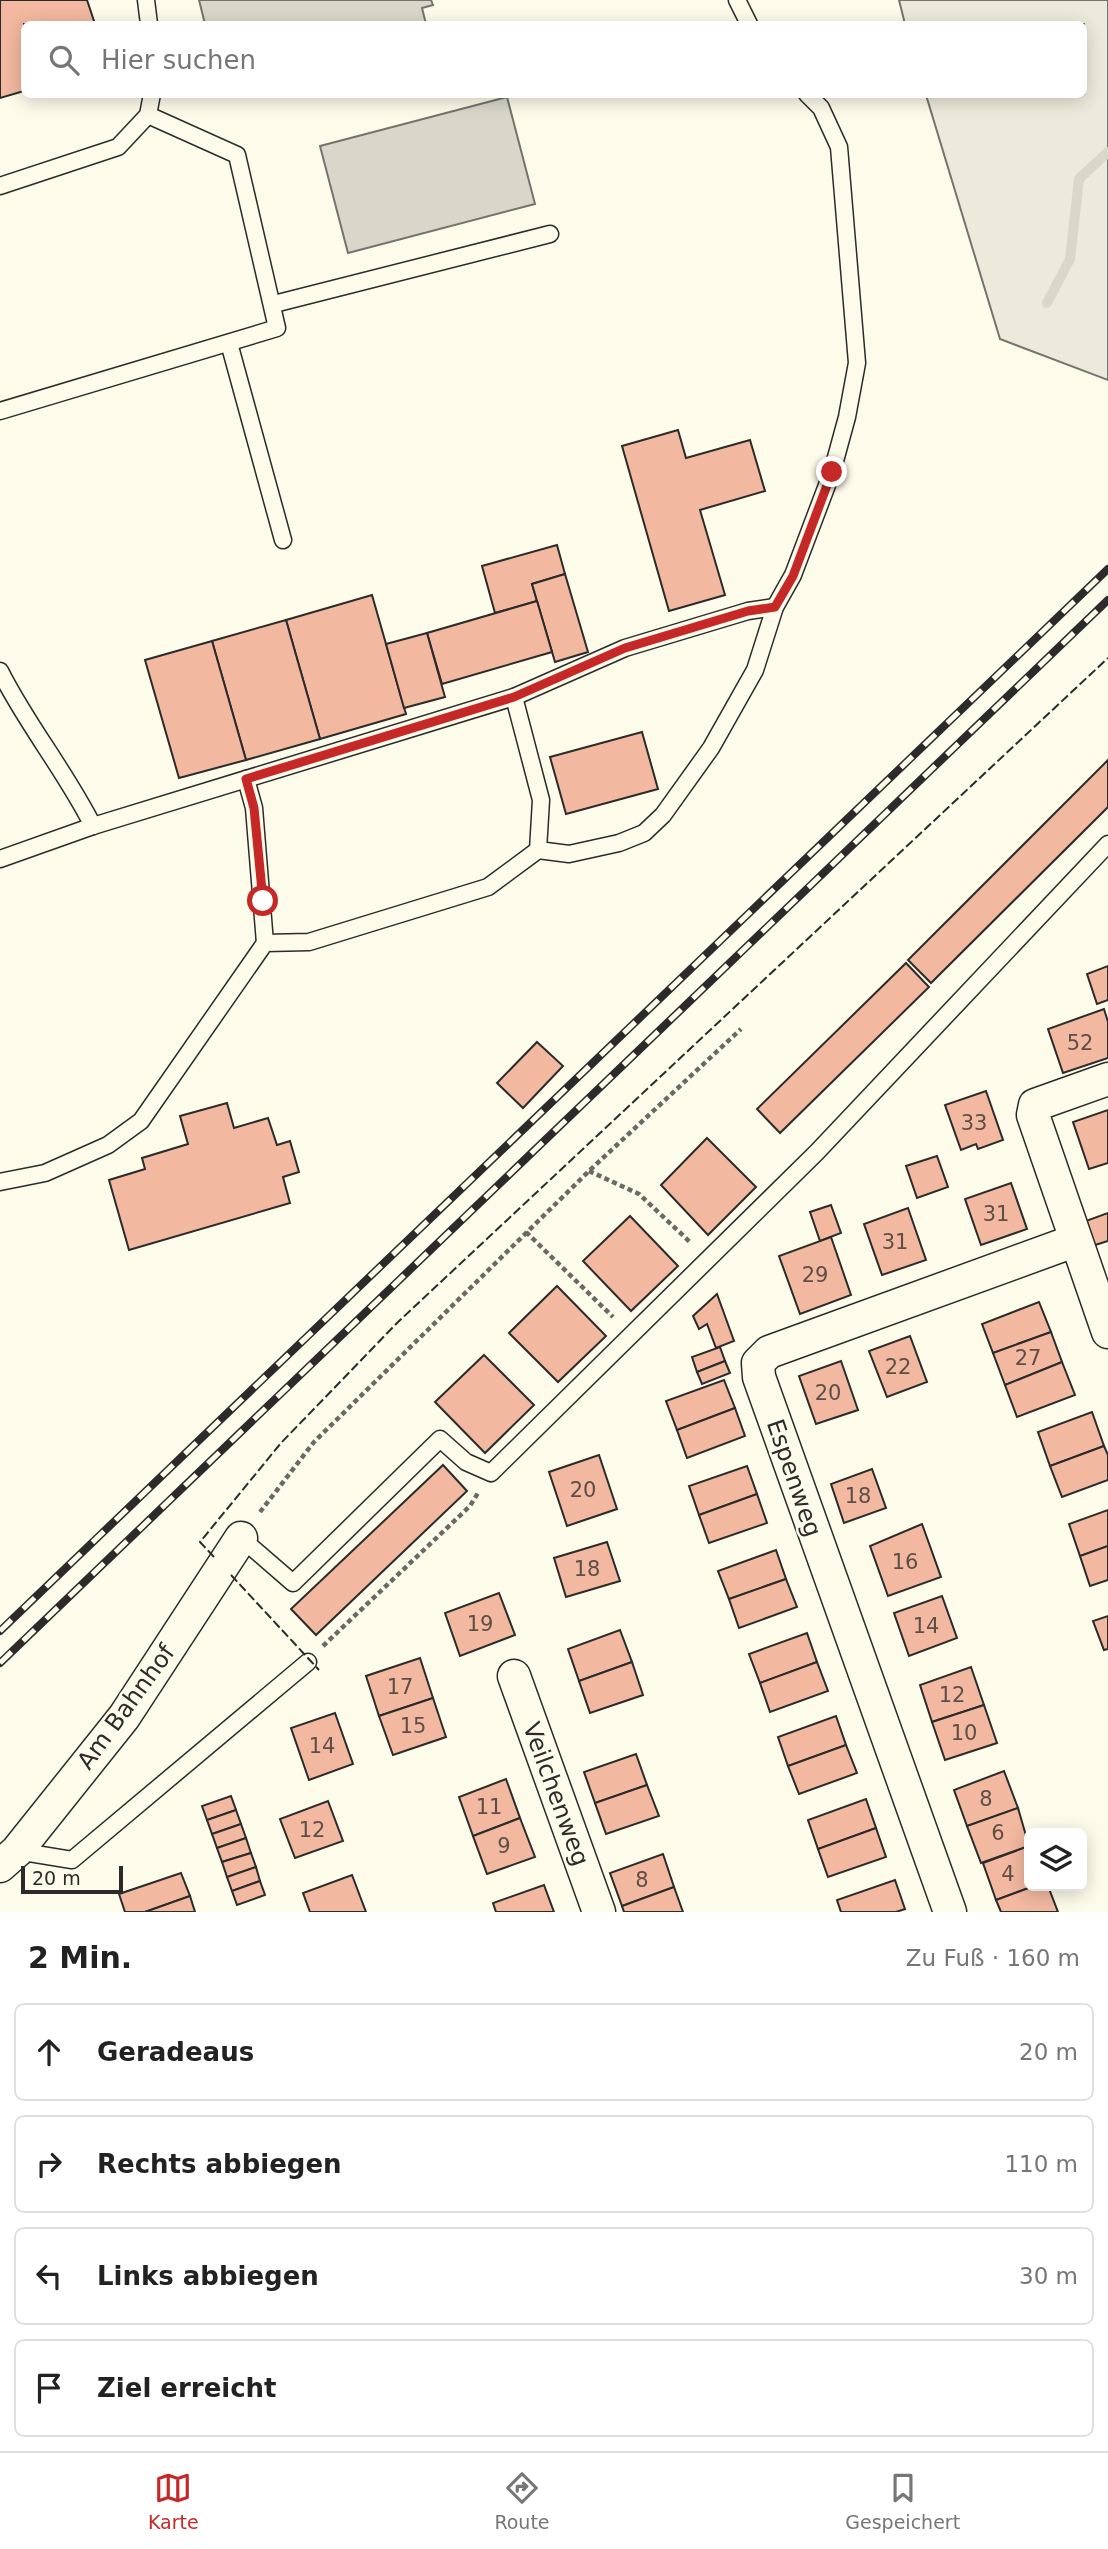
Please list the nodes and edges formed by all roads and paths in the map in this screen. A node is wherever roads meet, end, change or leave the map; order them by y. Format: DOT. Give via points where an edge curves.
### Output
graph roads {
  1 [pos="146,0"];
  2 [pos="737,0"];
  3 [pos="149,21"];
  4 [pos="748,21"];
  5 [pos="151,98"];
  6 [pos="811,98"];
  7 [pos="148,115"];
  8 [pos="0,186"];
  9 [pos="551,234"];
  10 [pos="274,304"];
  11 [pos="229,343"];
  12 [pos="0,411"];
  13 [pos="283,540"];
  14 [pos="775,607"];
  15 [pos="0,671"];
  16 [pos="514,697"];
  17 [pos="246,779"];
  18 [pos="93,826"];
  19 [pos="1108,844"];
  20 [pos="538,850"];
  21 [pos="0,859"];
  22 [pos="265,943"];
  23 [pos="741,1029"];
  24 [pos="1108,1079"];
  25 [pos="589,1171"];
  26 [pos="0,1182"];
  27 [pos="526,1232"];
  28 [pos="1074,1241"];
  29 [pos="708,1259"];
  30 [pos="1108,1332"];
  31 [pos="630,1336"];
  32 [pos="491,1473"];
  33 [pos="241,1538"];
  34 [pos="307,1662"];
  35 [pos="514,1676"];
  36 [pos="8,1859"];
  37 [pos="598,1912"];
  38 [pos="950,1912"];
  1 -- 3 [label="lane"];
  2 -- 4 [label="lane"];
  5 -- 7 [label="lane"];
  6 -- 14 [label="lane" via="821,108 839,147 856,363 832,472 793,576"];
  7 -- 8 [label="lane" via="118,147"];
  7 -- 10 [label="lane" via="237,155"];
  9 -- 10 [label="lane"];
  10 -- 11 [label="lane" via="277,328"];
  11 -- 12 [label="lane"];
  11 -- 13 [label="lane"];
  14 -- 16 [label="lane" via="625,648"];
  14 -- 20 [label="lane" via="755,670 711,748 663,815 644,832 619,843 569,853"];
  15 -- 18 [label="lane"];
  16 -- 17 [label="lane"];
  16 -- 20 [label="lane" via="541,800"];
  17 -- 18 [label="lane"];
  17 -- 22 [label="lane" via="254,808"];
  18 -- 21 [label="lane"];
  19 -- 29 [label="lane" via="826,1142"];
  20 -- 22 [label="lane" via="488,887 309,942"];
  22 -- 26 [label="lane" via="141,1121 108,1145 45,1173"];
  23 -- 25 [label="path"];
  24 -- 28 [label="street" via="1035,1105 1033,1115"];
  25 -- 27 [label="path"];
  25 -- 29 [label="path" via="639,1194"];
  27 -- 31 [label="path"];
  27 -- 33 [label="path" via="314,1442"];
  28 -- 30 [label="street"];
  28 -- 38 [label="street, Espenweg" via="769,1352 758,1363 777,1430"];
  29 -- 31 [label="lane"];
  31 -- 32 [label="lane"];
  32 -- 33 [label="lane" via="466,1462 440,1439 293,1583"];
  32 -- 34 [label="path" via="470,1506"];
  33 -- 36 [label="street, Am Bahnhof" via="124,1717"];
  34 -- 36 [label="lane" via="72,1860"];
  35 -- 37 [label="street, Veilchenweg"];
}
